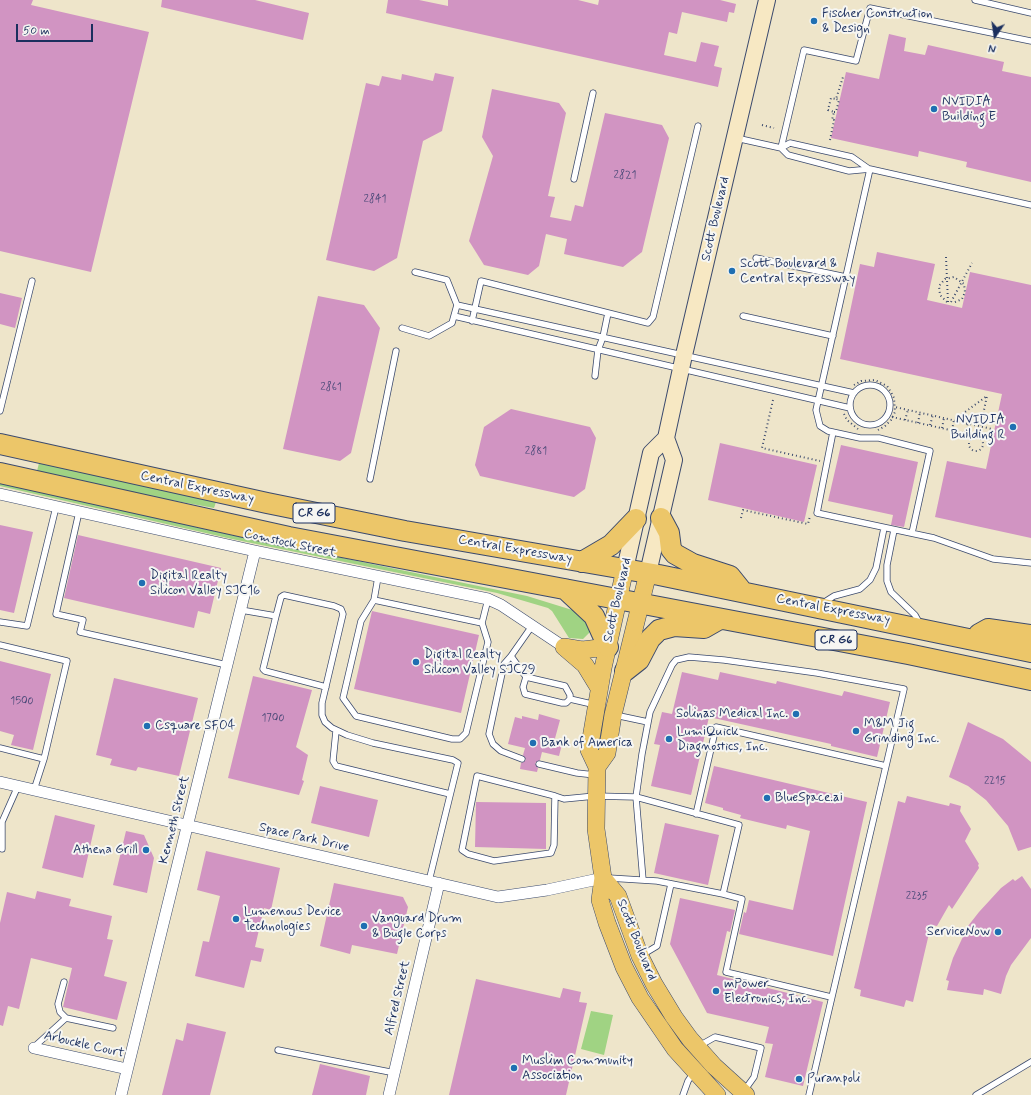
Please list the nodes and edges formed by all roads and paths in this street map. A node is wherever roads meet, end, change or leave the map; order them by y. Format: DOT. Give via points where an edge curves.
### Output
graph roads {
  1 [pos="767,0"];
  2 [pos="976,0"];
  3 [pos="1031,12"];
  4 [pos="1031,41"];
  5 [pos="843,77"];
  6 [pos="593,93"];
  7 [pos="836,99"];
  8 [pos="834,112"];
  9 [pos="762,125"];
  10 [pos="698,126"];
  11 [pos="774,128"];
  12 [pos="735,138"];
  13 [pos="830,140"];
  14 [pos="781,148"];
  15 [pos="870,169"];
  16 [pos="574,179"];
  17 [pos="1031,205"];
  18 [pos="946,257"];
  19 [pos="756,258"];
  20 [pos="972,263"];
  21 [pos="415,272"];
  22 [pos="846,277"];
  23 [pos="947,278"];
  24 [pos="32,281"];
  25 [pos="962,282"];
  26 [pos="951,303"];
  27 [pos="944,304"];
  28 [pos="457,305"];
  29 [pos="474,309"];
  30 [pos="608,313"];
  31 [pos="454,316"];
  32 [pos="743,316"];
  33 [pos="472,320"];
  34 [pos="402,328"];
  35 [pos="832,336"];
  36 [pos="603,337"];
  37 [pos="396,350"];
  38 [pos="598,350"];
  39 [pos="682,362"];
  40 [pos="595,376"];
  41 [pos="821,386"];
  42 [pos="847,392"];
  43 [pos="854,393"];
  44 [pos="773,400"];
  45 [pos="818,401"];
  46 [pos="843,407"];
  47 [pos="895,407"];
  48 [pos="850,408"];
  49 [pos="0,409"];
  50 [pos="908,410"];
  51 [pos="920,412"];
  52 [pos="933,415"];
  53 [pos="892,417"];
  54 [pos="944,418"];
  55 [pos="905,420"];
  56 [pos="954,420"];
  57 [pos="918,423"];
  58 [pos="968,423"];
  59 [pos="930,426"];
  60 [pos="980,426"];
  61 [pos="942,428"];
  62 [pos="952,430"];
  63 [pos="861,431"];
  64 [pos="874,431"];
  65 [pos="833,432"];
  66 [pos="965,433"];
  67 [pos="978,437"];
  68 [pos="666,438"];
  69 [pos="0,444"];
  70 [pos="822,461"];
  71 [pos="0,473"];
  72 [pos="370,479"];
  73 [pos="0,494"];
  74 [pos="56,507"];
  75 [pos="812,510"];
  76 [pos="79,512"];
  77 [pos="660,518"];
  78 [pos="741,518"];
  79 [pos="636,519"];
  80 [pos="884,528"];
  81 [pos="894,530"];
  82 [pos="912,533"];
  83 [pos="255,551"];
  84 [pos="582,562"];
  85 [pos="1031,563"];
  86 [pos="625,569"];
  87 [pos="648,573"];
  88 [pos="378,577"];
  89 [pos="565,589"];
  90 [pos="743,592"];
  91 [pos="488,599"];
  92 [pos="618,599"];
  93 [pos="374,600"];
  94 [pos="640,603"];
  95 [pos="818,607"];
  96 [pos="241,610"];
  97 [pos="276,616"];
  98 [pos="722,618"];
  99 [pos="0,622"];
  100 [pos="482,623"];
  101 [pos="532,626"];
  102 [pos="921,628"];
  103 [pos="1031,635"];
  104 [pos="971,638"];
  105 [pos="0,645"];
  106 [pos="564,647"];
  107 [pos="608,647"];
  108 [pos="1031,652"];
  109 [pos="511,656"];
  110 [pos="228,665"];
  111 [pos="625,671"];
  112 [pos="526,677"];
  113 [pos="1031,680"];
  114 [pos="326,687"];
  115 [pos="599,688"];
  116 [pos="570,699"];
  117 [pos="596,705"];
  118 [pos="613,715"];
  119 [pos="648,722"];
  120 [pos="336,730"];
  121 [pos="0,748"];
  122 [pos="44,759"];
  123 [pos="522,759"];
  124 [pos="539,764"];
  125 [pos="886,766"];
  126 [pos="597,771"];
  127 [pos="0,782"];
  128 [pos="18,786"];
  129 [pos="34,790"];
  130 [pos="450,794"];
  131 [pos="555,796"];
  132 [pos="595,796"];
  133 [pos="636,797"];
  134 [pos="696,814"];
  135 [pos="188,826"];
  136 [pos="2,849"];
  137 [pos="603,878"];
  138 [pos="643,880"];
  139 [pos="434,882"];
  140 [pos="671,884"];
  141 [pos="723,894"];
  142 [pos="640,956"];
  143 [pos="64,982"];
  144 [pos="831,997"];
  145 [pos="66,1018"];
  146 [pos="113,1028"];
  147 [pos="697,1047"];
  148 [pos="34,1048"];
  149 [pos="278,1050"];
  150 [pos="1031,1062"];
  151 [pos="128,1069"];
  152 [pos="694,1072"];
  153 [pos="395,1073"];
  154 [pos="744,1094"];
  155 [pos="121,1095"];
  156 [pos="389,1095"];
  157 [pos="682,1095"];
  158 [pos="717,1095"];
  159 [pos="809,1095"];
  160 [pos="976,1095"];
  1 -- 12 [label="main road, Scott Boulevard"];
  2 -- 3 [label="lane"];
  4 -- 14 [label="lane" via="870,8 856,61 804,50"];
  5 -- 7 [label="path"];
  6 -- 16 [label="lane"];
  7 -- 8 [label="path" via="838,100"];
  7 -- 8 [label="path" via="831,98 828,110"];
  8 -- 13 [label="path"];
  9 -- 11 [label="path"];
  10 -- 30 [label="lane" via="653,317 648,324"];
  12 -- 14 [label="lane"];
  12 -- 39 [label="main road, Scott Boulevard"];
  14 -- 15 [label="lane" via="788,156 849,171"];
  14 -- 15 [label="lane" via="790,143 852,157"];
  15 -- 17 [label="lane"];
  15 -- 22 [label="lane"];
  18 -- 23 [label="path"];
  19 -- 22 [label="lane"];
  20 -- 25 [label="path"];
  21 -- 28 [label="lane" via="447,280"];
  22 -- 35 [label="lane"];
  23 -- 25 [label="path" via="954,277"];
  23 -- 26 [label="path"];
  23 -- 26 [label="path" via="939,290 942,299"];
  24 -- 49 [label="lane"];
  25 -- 26 [label="path"];
  25 -- 26 [label="path" via="965,288 964,296 958,302"];
  26 -- 27 [label="path"];
  28 -- 29 [label="lane"];
  28 -- 31 [label="lane"];
  29 -- 30 [label="lane" via="481,281"];
  29 -- 33 [label="lane"];
  29 -- 36 [label="lane"];
  30 -- 36 [label="lane"];
  31 -- 33 [label="lane"];
  31 -- 34 [label="lane" via="452,323 429,336"];
  32 -- 35 [label="lane"];
  33 -- 38 [label="lane"];
  35 -- 41 [label="lane"];
  36 -- 38 [label="lane"];
  36 -- 39 [label="lane"];
  37 -- 72 [label="lane"];
  38 -- 39 [label="lane"];
  38 -- 40 [label="lane"];
  39 -- 41 [label="lane"];
  39 -- 45 [label="lane"];
  39 -- 68 [label="main road, Scott Boulevard"];
  41 -- 42 [label="lane"];
  41 -- 45 [label="lane"];
  42 -- 43 [label="lane"];
  42 -- 47 [label="path" via="861,381 875,380 887,386"];
  43 -- 48 [label="lane"];
  43 -- 48 [label="lane" via="865,386 879,387 888,397 890,411 882,422 869,426 856,420"];
  44 -- 70 [label="path" via="762,448"];
  45 -- 46 [label="lane"];
  45 -- 65 [label="lane" via="816,410 820,426"];
  46 -- 48 [label="lane"];
  46 -- 63 [label="path" via="847,420"];
  47 -- 50 [label="path"];
  47 -- 53 [label="path"];
  50 -- 51 [label="path"];
  50 -- 55 [label="path"];
  51 -- 52 [label="path"];
  51 -- 57 [label="path"];
  52 -- 54 [label="path"];
  52 -- 59 [label="path"];
  53 -- 55 [label="path"];
  53 -- 64 [label="path" via="886,426"];
  54 -- 56 [label="path"];
  54 -- 61 [label="path"];
  55 -- 57 [label="path"];
  56 -- 58 [label="path"];
  56 -- 60 [label="path" via="987,396"];
  56 -- 62 [label="path"];
  57 -- 59 [label="path"];
  58 -- 60 [label="path"];
  58 -- 66 [label="path"];
  59 -- 61 [label="path"];
  60 -- 67 [label="path"];
  60 -- 67 [label="path" via="992,428 990,439"];
  61 -- 62 [label="path"];
  62 -- 66 [label="path"];
  65 -- 80 [label="lane" via="817,513"];
  65 -- 82 [label="lane" via="860,438 879,438 930,451"];
  66 -- 67 [label="path"];
  67 -- 67 [label="path" via="982,446 976,451 970,448 969,444 973,438"];
  68 -- 77 [label="main road, Scott Boulevard" via="674,460"];
  68 -- 79 [label="main road, Scott Boulevard" via="651,453"];
  69 -- 84 [label="highway, Central Expressway / CR G6" via="332,516"];
  71 -- 89 [label="highway, CR G6" via="239,527"];
  73 -- 74 [label="street, Comstock Street"];
  74 -- 76 [label="street, Comstock Street"];
  74 -- 99 [label="lane" via="27,626"];
  75 -- 78 [label="path" via="808,524 743,510"];
  76 -- 83 [label="street, Comstock Street"];
  76 -- 110 [label="lane" via="56,614 83,620 80,632"];
  77 -- 87 [label="main road, Scott Boulevard"];
  77 -- 90 [label="highway" via="669,534 671,549 675,554 693,564 730,576"];
  79 -- 84 [label="highway" via="611,545"];
  79 -- 86 [label="main road, Scott Boulevard"];
  80 -- 81 [label="lane"];
  80 -- 95 [label="lane" via="876,568 870,580 860,589 834,596"];
  81 -- 82 [label="lane"];
  81 -- 102 [label="lane" via="887,565 887,581 891,592 916,615"];
  82 -- 85 [label="lane" via="993,559"];
  83 -- 88 [label="street, Comstock Street"];
  83 -- 96 [label="street, Kenneth Street"];
  84 -- 86 [label="highway, Central Expressway / CR G6"];
  86 -- 87 [label="highway, Central Expressway / CR G6"];
  86 -- 92 [label="main road, Scott Boulevard"];
  87 -- 90 [label="highway, Central Expressway / CR G6"];
  87 -- 94 [label="main road, Scott Boulevard"];
  88 -- 91 [label="street, Comstock Street"];
  88 -- 93 [label="lane"];
  89 -- 92 [label="highway, CR G6"];
  89 -- 107 [label="highway" via="594,616"];
  90 -- 95 [label="highway, Central Expressway / CR G6"];
  91 -- 100 [label="lane"];
  91 -- 101 [label="street, Comstock Street"];
  92 -- 94 [label="highway, CR G6"];
  92 -- 107 [label="main road, Scott Boulevard"];
  93 -- 100 [label="lane"];
  93 -- 100 [label="lane" via="361,621 344,698 356,716 452,739 460,739 466,733 488,642"];
  94 -- 98 [label="highway, CR G6"];
  94 -- 111 [label="main road, Scott Boulevard"];
  95 -- 102 [label="highway, Central Expressway / CR G6"];
  96 -- 97 [label="lane"];
  96 -- 110 [label="street, Kenneth Street"];
  97 -- 114 [label="lane" via="263,669"];
  97 -- 114 [label="lane" via="281,597 284,595 341,609 343,614"];
  98 -- 111 [label="highway" via="704,628 674,626 659,630 650,639 639,660"];
  98 -- 113 [label="highway, CR G6"];
  101 -- 106 [label="street, Comstock Street"];
  101 -- 109 [label="lane"];
  102 -- 104 [label="highway, Central Expressway / CR G6"];
  103 -- 104 [label="highway" via="988,629"];
  104 -- 108 [label="highway, Central Expressway / CR G6"];
  105 -- 122 [label="lane" via="67,661"];
  106 -- 107 [label="main road" via="582,650"];
  106 -- 115 [label="main road" via="585,666"];
  107 -- 115 [label="main road, Scott Boulevard"];
  109 -- 112 [label="lane"];
  109 -- 123 [label="lane" via="504,664 489,734 493,744 501,751"];
  110 -- 135 [label="street, Kenneth Street"];
  111 -- 118 [label="main road, Scott Boulevard"];
  112 -- 116 [label="lane" via="565,686"];
  112 -- 116 [label="lane" via="523,687 525,694 562,703"];
  114 -- 120 [label="lane" via="322,715 325,722"];
  115 -- 117 [label="main road, Scott Boulevard"];
  116 -- 117 [label="lane"];
  117 -- 126 [label="main road, Scott Boulevard" via="588,750"];
  118 -- 119 [label="lane"];
  118 -- 126 [label="main road, Scott Boulevard" via="607,753"];
  119 -- 125 [label="lane" via="672,665 682,658 724,660 852,679 904,689"];
  119 -- 133 [label="lane"];
  120 -- 130 [label="lane" via="333,761 336,766"];
  120 -- 130 [label="lane" via="374,743 453,760 458,763"];
  121 -- 122 [label="lane"];
  122 -- 129 [label="lane"];
  124 -- 126 [label="lane" via="577,773"];
  125 -- 134 [label="lane" via="716,727"];
  125 -- 144 [label="lane"];
  126 -- 132 [label="main road, Scott Boulevard"];
  127 -- 128 [label="street, Space Park Drive"];
  128 -- 129 [label="street, Space Park Drive"];
  128 -- 136 [label="lane" via="2,822"];
  129 -- 135 [label="street, Space Park Drive"];
  130 -- 139 [label="lane"];
  131 -- 131 [label="lane" via="477,776 462,850 494,861 551,853 554,845"];
  131 -- 132 [label="lane" via="564,799"];
  132 -- 133 [label="lane"];
  132 -- 137 [label="main road, Scott Boulevard" via="596,829"];
  133 -- 134 [label="lane"];
  133 -- 138 [label="lane"];
  134 -- 141 [label="lane" via="739,825"];
  135 -- 139 [label="street, Space Park Drive"];
  135 -- 151 [label="street, Kenneth Street"];
  137 -- 138 [label="lane"];
  137 -- 139 [label="street, Space Park Drive" via="498,897"];
  137 -- 142 [label="main road, Scott Boulevard" via="618,896"];
  137 -- 152 [label="main road, Scott Boulevard" via="600,900 624,967 652,1017"];
  138 -- 140 [label="lane"];
  139 -- 153 [label="street, Alfred Street"];
  140 -- 141 [label="lane"];
  140 -- 142 [label="lane" via="657,946"];
  141 -- 144 [label="lane" via="742,899 726,972"];
  142 -- 147 [label="main road, Scott Boulevard" via="674,1017"];
  143 -- 145 [label="lane" via="58,1004 60,1012"];
  144 -- 159 [label="lane"];
  145 -- 146 [label="lane"];
  145 -- 148 [label="lane"];
  147 -- 154 [label="main road, Scott Boulevard"];
  147 -- 154 [label="lane" via="714,1037 761,1048 754,1077"];
  148 -- 151 [label="street, Arbuckle Court"];
  149 -- 153 [label="lane"];
  150 -- 160 [label="lane"];
  151 -- 155 [label="street, Kenneth Street"];
  152 -- 157 [label="lane"];
  152 -- 158 [label="main road, Scott Boulevard"];
  153 -- 156 [label="street, Alfred Street"];
}
